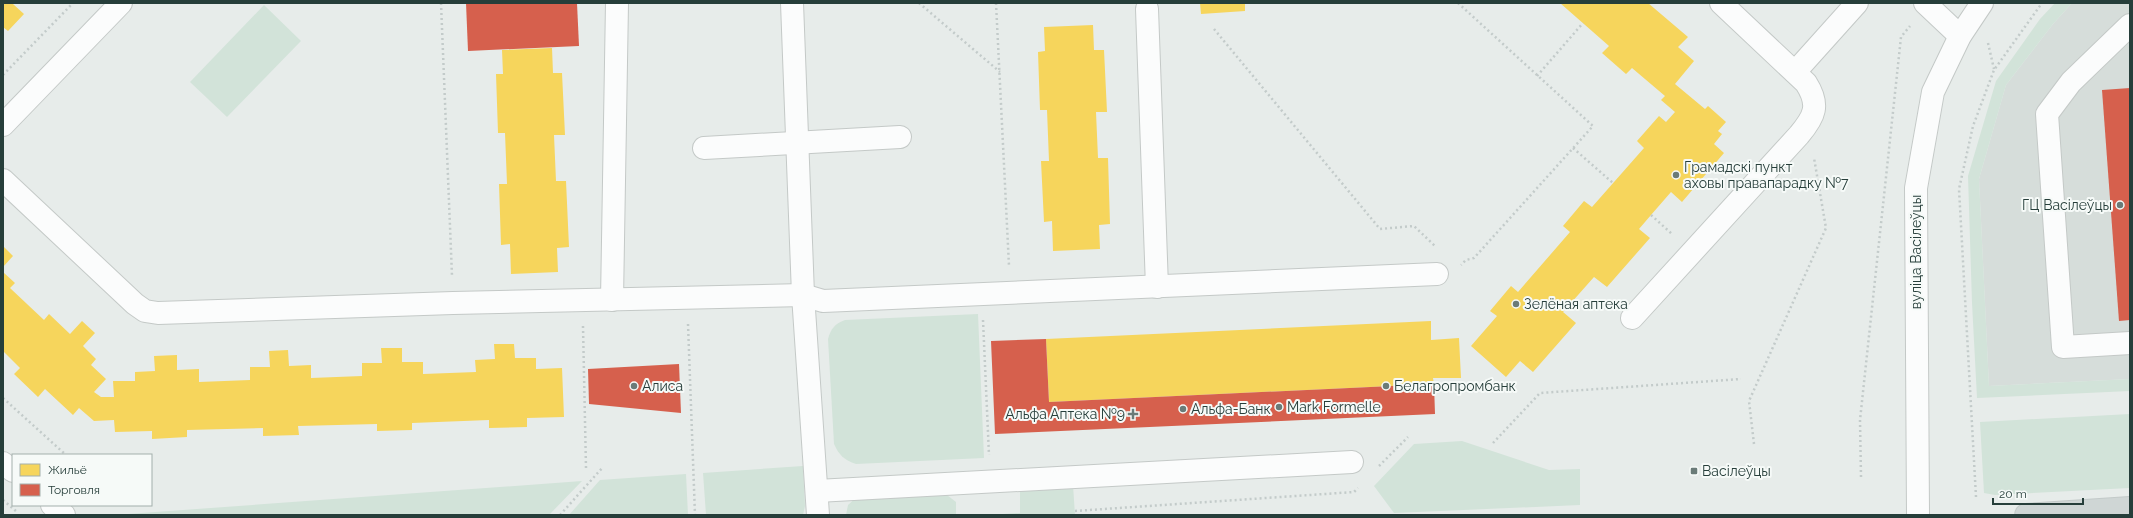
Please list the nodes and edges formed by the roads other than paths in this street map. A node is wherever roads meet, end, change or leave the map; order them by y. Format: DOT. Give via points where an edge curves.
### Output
graph roads {
  1 [pos="121,3"];
  2 [pos="617,3"];
  3 [pos="792,3"];
  4 [pos="1721,3"];
  5 [pos="1857,3"];
  6 [pos="1982,3"];
  7 [pos="1927,4"];
  8 [pos="1147,9"];
  9 [pos="2130,25"];
  10 [pos="1960,36"];
  11 [pos="1795,72"];
  12 [pos="3,125"];
  13 [pos="900,137"];
  14 [pos="798,143"];
  15 [pos="704,148"];
  16 [pos="3,180"];
  17 [pos="1446,268"];
  18 [pos="1157,287"];
  19 [pos="803,295"];
  20 [pos="612,300"];
  21 [pos="1632,318"];
  22 [pos="2130,343"];
  23 [pos="3,462"];
  24 [pos="1352,462"];
  25 [pos="12,470"];
  26 [pos="817,492"];
  27 [pos="53,506"];
  28 [pos="2130,508"];
  29 [pos="64,515"];
  30 [pos="818,515"];
  31 [pos="1918,515"];
  32 [pos="2026,515"];
  1 -- 12 [label="street"];
  2 -- 20 [label="street"];
  3 -- 14 [label="street"];
  4 -- 11 [label="street"];
  5 -- 11 [label="street"];
  6 -- 10 [label="street, вуліца Васілеўцы"];
  7 -- 10 [label="street"];
  8 -- 18 [label="street"];
  9 -- 22 [label="street" via="2071,82 2047,114 2063,347"];
  10 -- 31 [label="street, вуліца Васілеўцы" via="1933,92 1916,188"];
  11 -- 21 [label="street" via="1812,92 1815,102 1810,122"];
  13 -- 14 [label="street"];
  14 -- 15 [label="street"];
  14 -- 19 [label="street"];
  16 -- 20 [label="street" via="145,311 158,313"];
  17 -- 18 [label="street"];
  18 -- 19 [label="street" via="823,301"];
  19 -- 20 [label="street"];
  19 -- 26 [label="street"];
  23 -- 25 [label="street"];
  24 -- 26 [label="street"];
  26 -- 30 [label="street"];
  27 -- 29 [label="street"];
  28 -- 32 [label="main road"];
}
